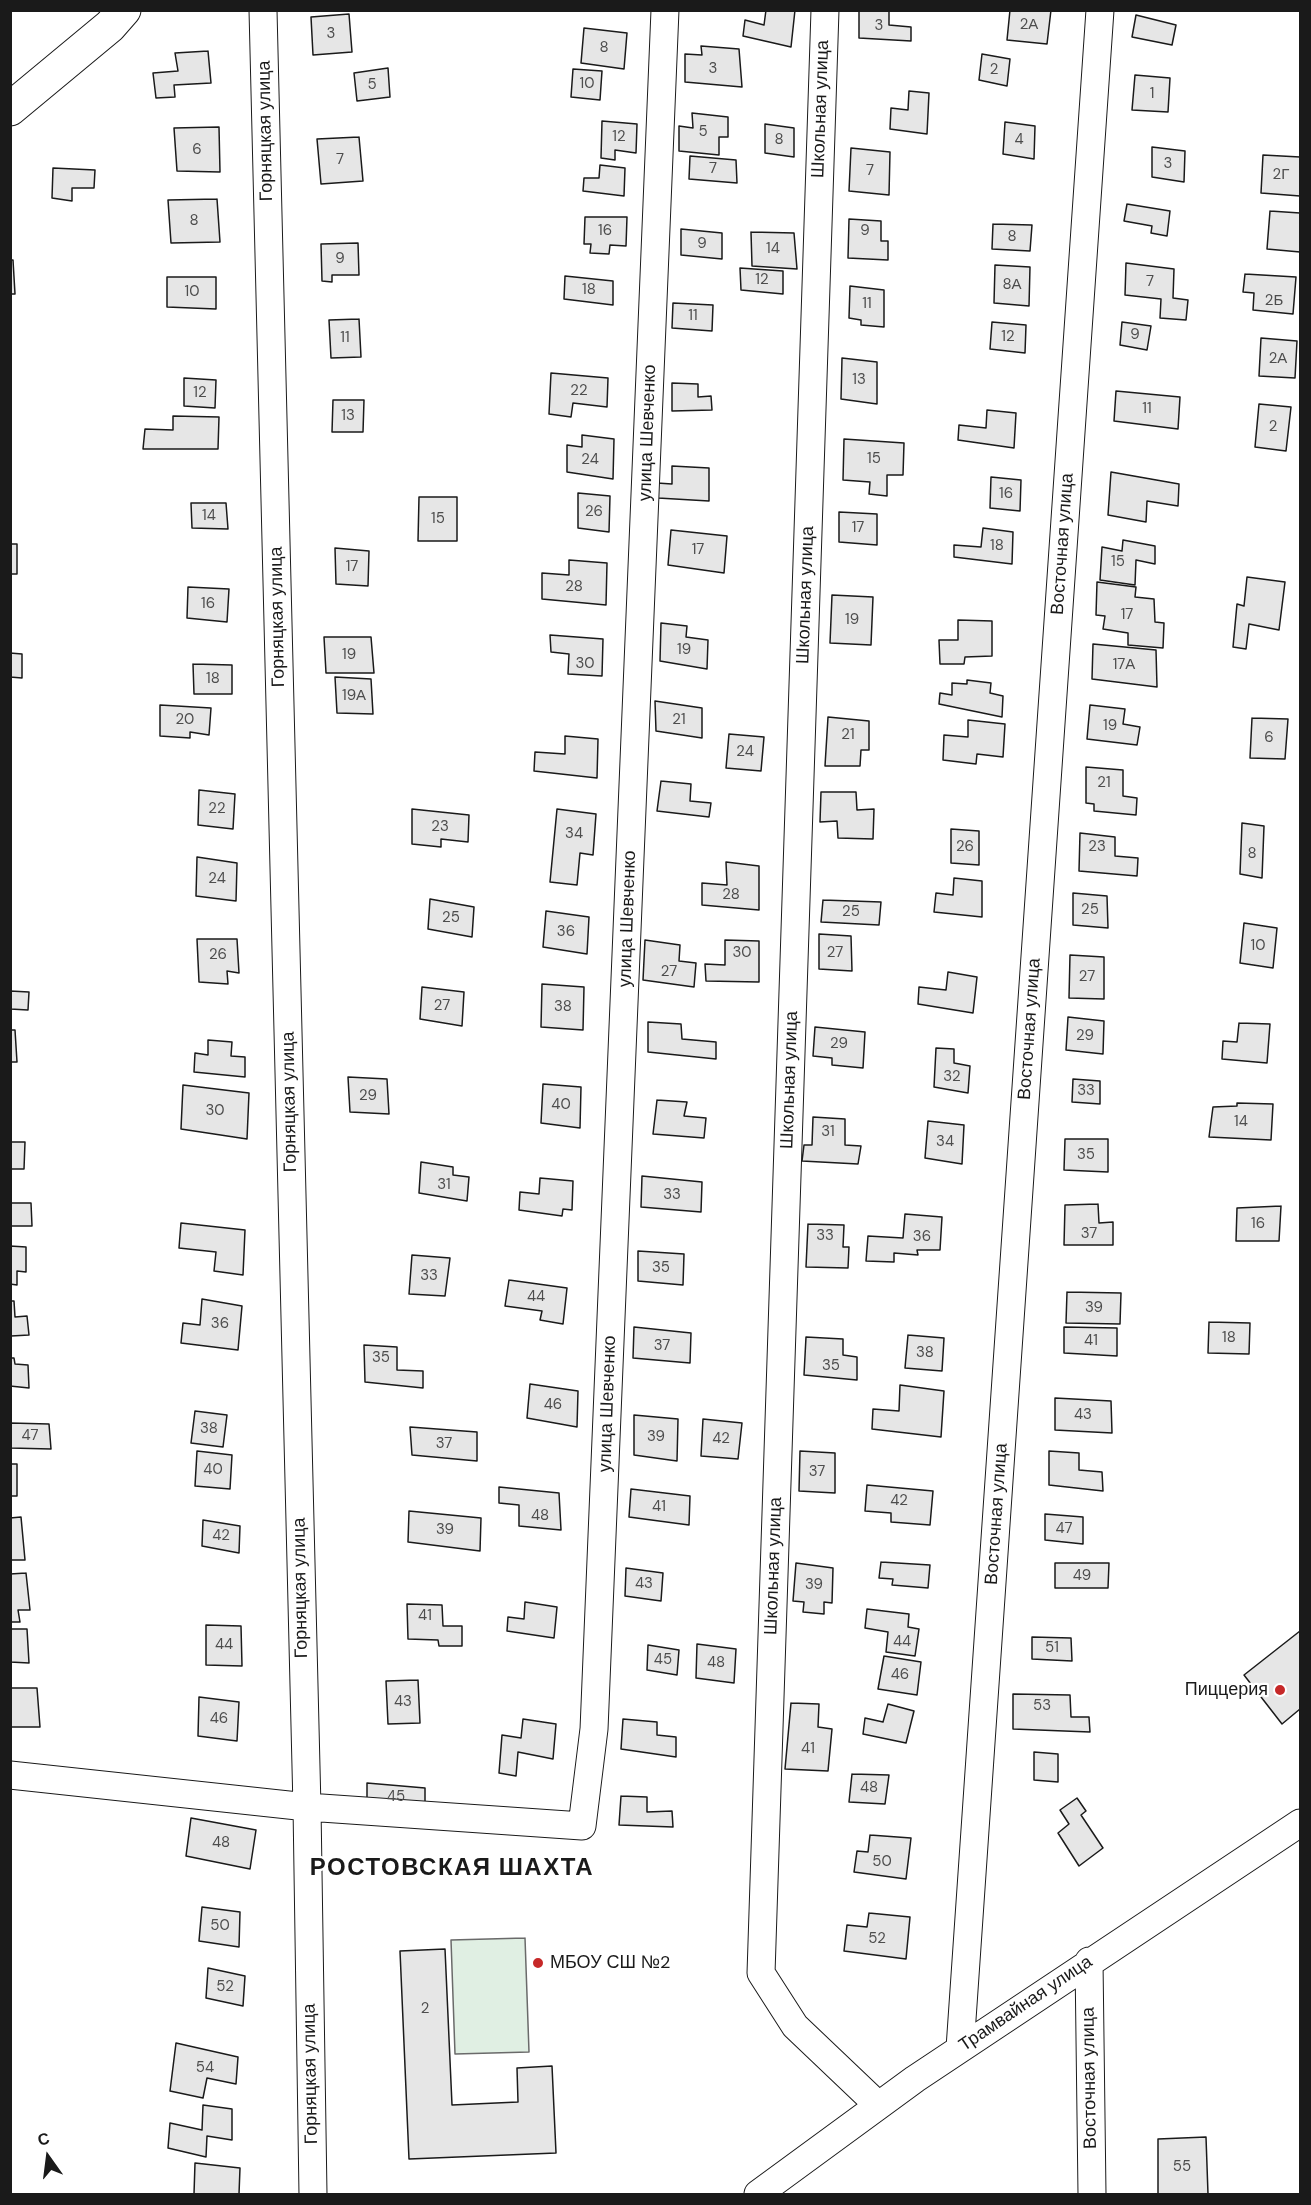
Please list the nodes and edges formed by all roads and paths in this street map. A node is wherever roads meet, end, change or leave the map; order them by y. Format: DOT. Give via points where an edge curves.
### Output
graph roads {
  1 [pos="124,10"];
  2 [pos="263,10"];
  3 [pos="665,10"];
  4 [pos="825,10"];
  5 [pos="1100,10"];
  6 [pos="10,109"];
  7 [pos="10,1774"];
  8 [pos="307,1807"];
  9 [pos="1300,1823"];
  10 [pos="1089,1961"];
  11 [pos="960,2048"];
  12 [pos="878,2105"];
  13 [pos="313,2194"];
  14 [pos="758,2194"];
  15 [pos="1092,2194"];
  1 -- 6 [label="main road"];
  2 -- 8 [label="street, Горняцкая улица"];
  3 -- 8 [label="street, улица Шевченко" via="594,1729 582,1826"];
  4 -- 12 [label="street, Школьная улица" via="761,1973 795,2026"];
  5 -- 11 [label="street, Восточная улица"];
  7 -- 8 [label="street"];
  8 -- 13 [label="street, Горняцкая улица"];
  9 -- 10 [label="street, Трамвайная улица"];
  10 -- 11 [label="street, Трамвайная улица"];
  10 -- 15 [label="street, Восточная улица"];
  11 -- 12 [label="street, Трамвайная улица"];
  12 -- 14 [label="street, Трамвайная улица"];
}
